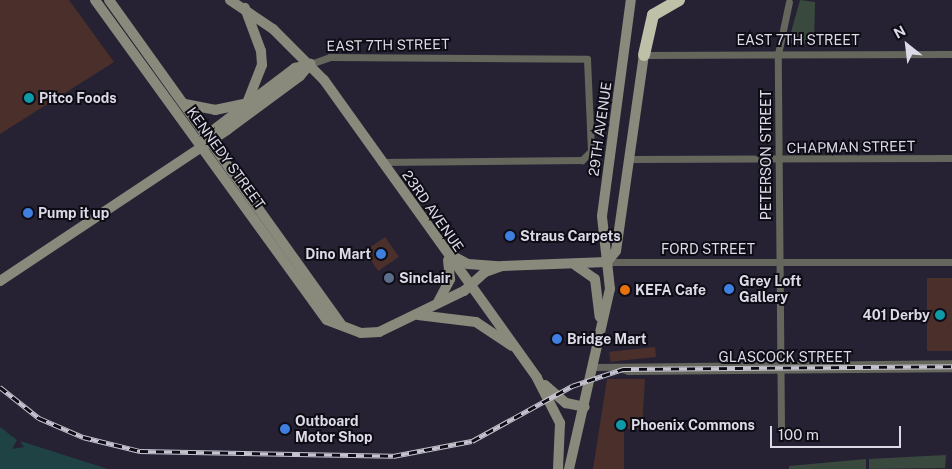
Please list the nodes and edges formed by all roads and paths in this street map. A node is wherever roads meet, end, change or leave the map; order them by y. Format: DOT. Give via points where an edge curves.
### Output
graph roads {
  1 [pos="95,0"];
  2 [pos="109,0"];
  3 [pos="230,0"];
  4 [pos="631,0"];
  5 [pos="679,0"];
  6 [pos="789,2"];
  7 [pos="245,8"];
  8 [pos="778,54"];
  9 [pos="952,54"];
  10 [pos="644,55"];
  11 [pos="310,64"];
  12 [pos="247,103"];
  13 [pos="185,104"];
  14 [pos="208,136"];
  15 [pos="200,146"];
  16 [pos="952,158"];
  17 [pos="631,159"];
  18 [pos="778,161"];
  19 [pos="381,162"];
  20 [pos="446,252"];
  21 [pos="607,262"];
  22 [pos="952,262"];
  23 [pos="778,263"];
  24 [pos="574,264"];
  25 [pos="502,266"];
  26 [pos="0,281"];
  27 [pos="470,286"];
  28 [pos="438,303"];
  29 [pos="418,315"];
  30 [pos="600,323"];
  31 [pos="341,324"];
  32 [pos="517,351"];
  33 [pos="952,363"];
  34 [pos="594,367"];
  35 [pos="780,367"];
  36 [pos="952,368"];
  37 [pos="537,378"];
  38 [pos="585,407"];
  39 [pos="781,428"];
  40 [pos="558,469"];
  41 [pos="568,469"];
  1 -- 15 [label="main road, KENNEDY STREET"];
  2 -- 13 [label="main road, KENNEDY STREET"];
  3 -- 7 [label="main road, 23RD AVENUE"];
  4 -- 21 [label="main road, 29TH AVENUE" via="602,216"];
  5 -- 10 [label="highway" via="653,15"];
  6 -- 8 [label="street, PETERSON STREET"];
  7 -- 11 [label="main road, 23RD AVENUE"];
  7 -- 12 [label="main road" via="261,51 262,65"];
  8 -- 9 [label="street, EAST 7TH STREET"];
  8 -- 10 [label="street, EAST 7TH STREET"];
  8 -- 18 [label="street, PETERSON STREET"];
  10 -- 17 [label="main road"];
  11 -- 12 [label="main road, EAST 7TH STREET" via="295,68"];
  11 -- 14 [label="main road, EAST 7TH STREET" via="300,76"];
  11 -- 19 [label="main road, 23RD AVENUE"];
  11 -- 19 [label="street, EAST 7TH STREET" via="330,57 587,59 590,151 582,160"];
  12 -- 13 [label="main road" via="216,110"];
  12 -- 14 [label="main road, EAST 7TH STREET"];
  13 -- 14 [label="main road, KENNEDY STREET"];
  14 -- 15 [label="main road, EAST 7TH STREET"];
  14 -- 31 [label="main road, KENNEDY STREET"];
  15 -- 26 [label="main road, EAST 7TH STREET" via="100,217"];
  15 -- 31 [label="main road, KENNEDY STREET" via="316,307 327,320"];
  16 -- 18 [label="street, CHAPMAN STREET"];
  17 -- 18 [label="street, CHAPMAN STREET"];
  17 -- 21 [label="main road" via="616,252"];
  18 -- 23 [label="street, PETERSON STREET"];
  19 -- 20 [label="main road, 23RD AVENUE"];
  20 -- 25 [label="main road" via="468,264"];
  20 -- 27 [label="main road, 23RD AVENUE"];
  20 -- 28 [label="main road" via="450,279"];
  21 -- 23 [label="street, FORD STREET"];
  21 -- 24 [label="main road, FORD STREET"];
  21 -- 30 [label="main road, 29TH AVENUE" via="610,289"];
  22 -- 23 [label="street, FORD STREET"];
  23 -- 35 [label="street, PETERSON STREET"];
  24 -- 25 [label="main road, FORD STREET"];
  24 -- 30 [label="main road" via="594,279"];
  25 -- 27 [label="main road, FORD STREET" via="486,272"];
  27 -- 28 [label="main road, KENNEDY STREET"];
  27 -- 32 [label="main road, 23RD AVENUE"];
  28 -- 29 [label="main road, KENNEDY STREET"];
  29 -- 31 [label="main road, KENNEDY STREET" via="379,332 361,332"];
  29 -- 32 [label="main road" via="476,322"];
  30 -- 34 [label="main road, 29TH AVENUE"];
  32 -- 37 [label="main road, 23RD AVENUE"];
  33 -- 35 [label="street, GLASCOCK STREET"];
  34 -- 35 [label="street, GLASCOCK STREET" via="619,367 628,371"];
  34 -- 38 [label="main road, 29TH AVENUE"];
  35 -- 36 [label="street, GLASCOCK STREET"];
  35 -- 39 [label="street, PETERSON STREET"];
  37 -- 38 [label="main road" via="566,403"];
  37 -- 40 [label="main road, 23RD AVENUE" via="560,423"];
  38 -- 41 [label="main road, 29TH AVENUE"];
}
